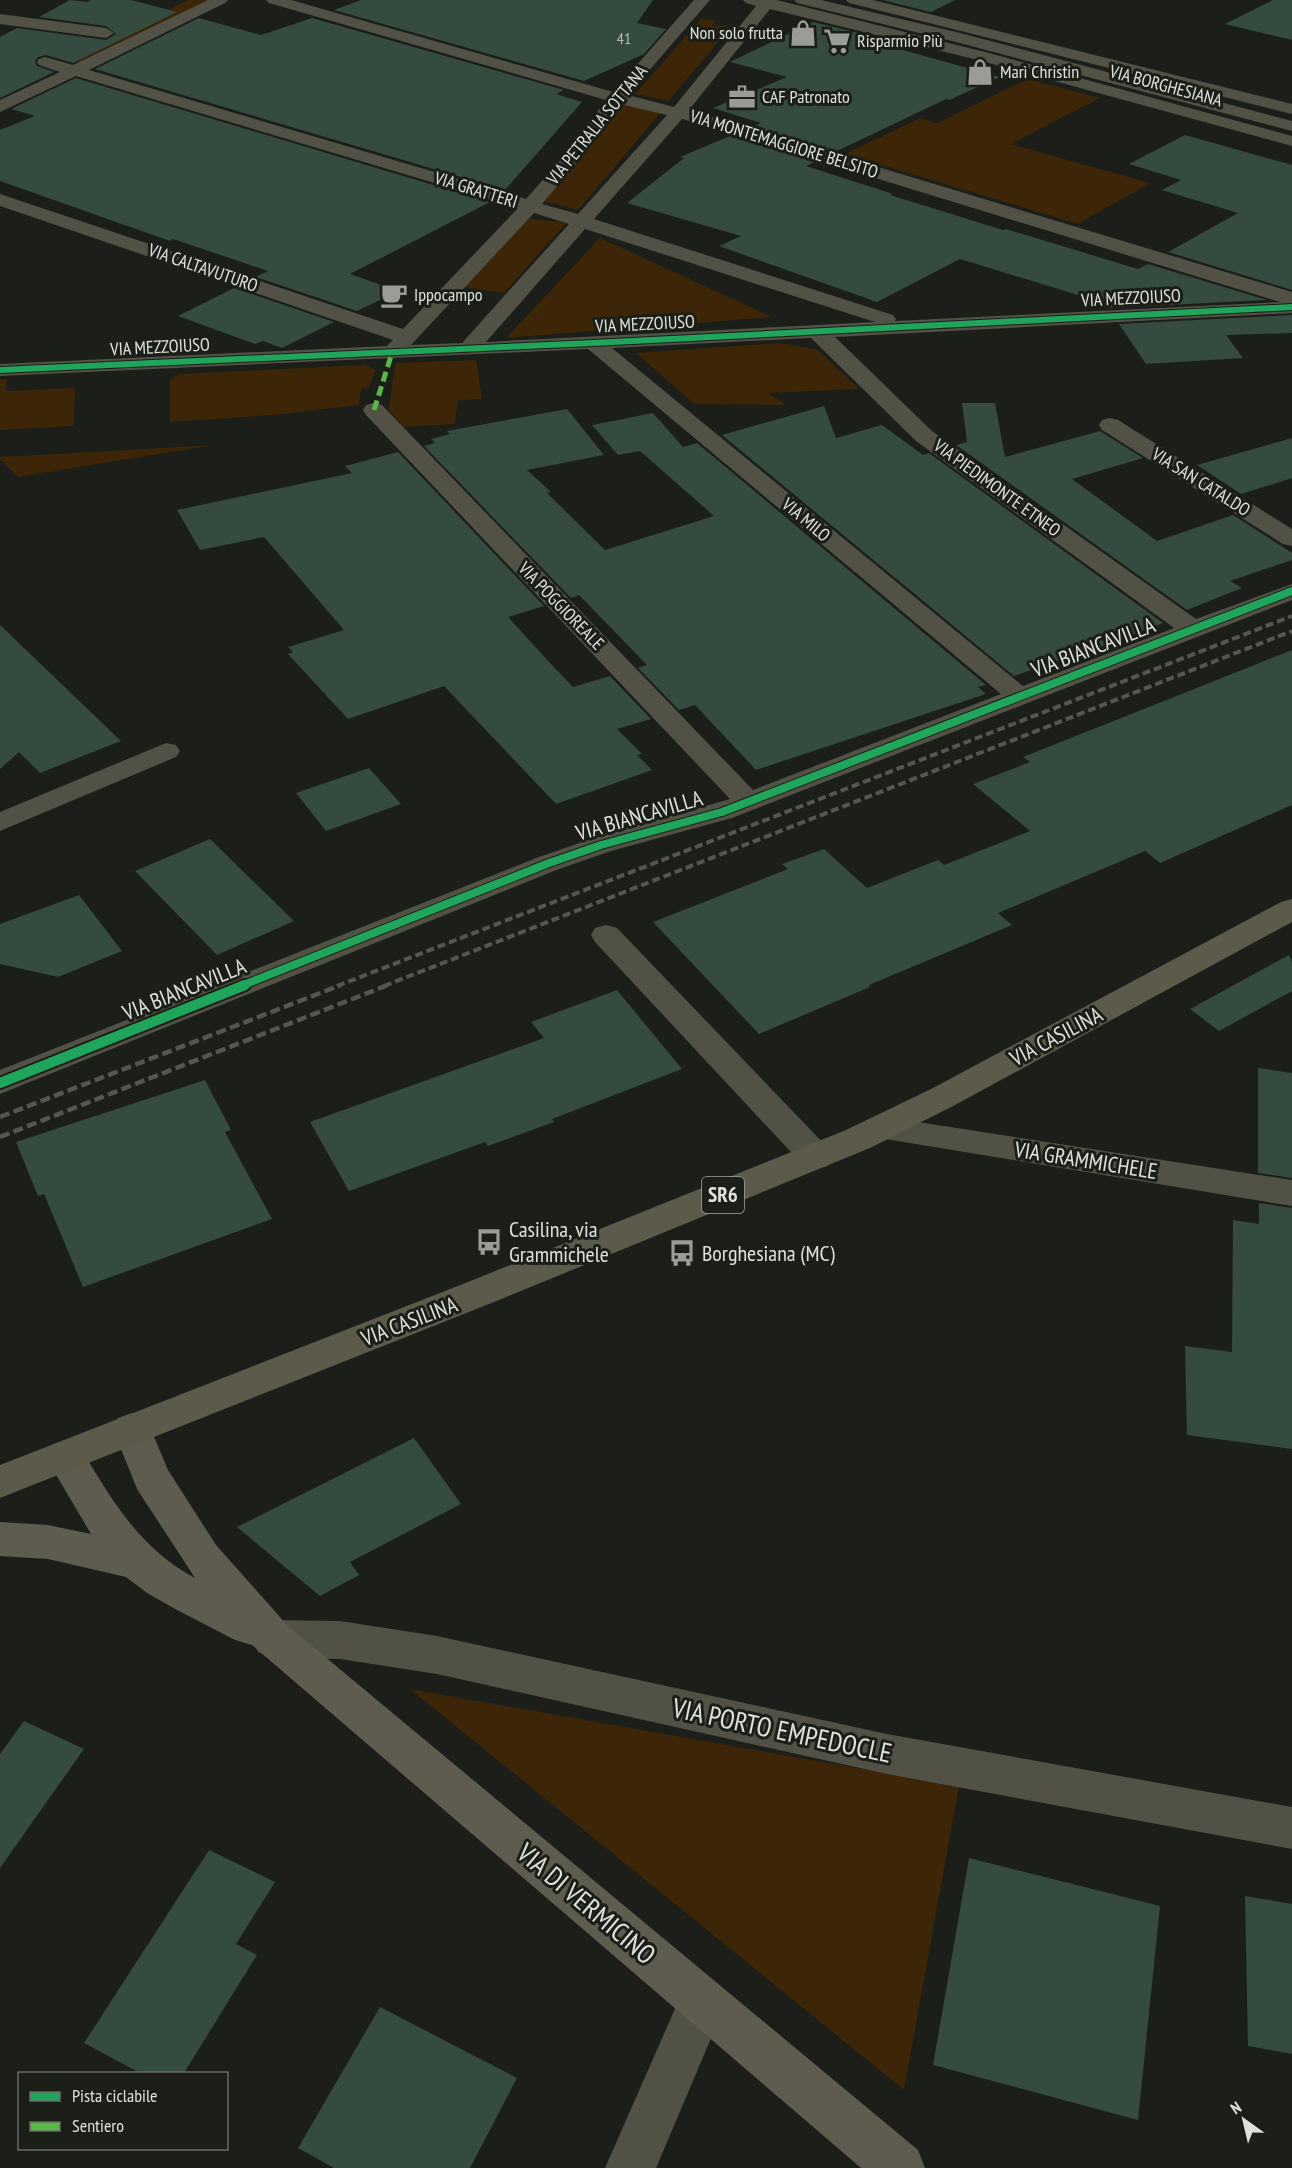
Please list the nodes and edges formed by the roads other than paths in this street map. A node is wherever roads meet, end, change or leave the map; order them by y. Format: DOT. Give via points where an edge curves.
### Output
graph roads {
  1 [pos="220,0"];
  2 [pos="274,0"];
  3 [pos="702,0"];
  4 [pos="802,0"];
  5 [pos="854,0"];
  6 [pos="762,1"];
  7 [pos="0,19"];
  8 [pos="45,62"];
  9 [pos="27,70"];
  10 [pos="76,70"];
  11 [pos="616,98"];
  12 [pos="0,107"];
  13 [pos="1292,109"];
  14 [pos="678,112"];
  15 [pos="1292,126"];
  16 [pos="1292,141"];
  17 [pos="0,200"];
  18 [pos="530,206"];
  19 [pos="581,221"];
  20 [pos="1292,299"];
  21 [pos="1292,307"];
  22 [pos="905,325"];
  23 [pos="814,330"];
  24 [pos="593,344"];
  25 [pos="398,345"];
  26 [pos="468,349"];
  27 [pos="0,370"];
  28 [pos="374,410"];
  29 [pos="1110,425"];
  30 [pos="1292,538"];
  31 [pos="1292,591"];
  32 [pos="1194,630"];
  33 [pos="1019,696"];
  34 [pos="166,751"];
  35 [pos="749,802"];
  36 [pos="0,822"];
  37 [pos="1292,909"];
  38 [pos="606,935"];
  39 [pos="0,1083"];
  40 [pos="879,1128"];
  41 [pos="816,1157"];
  42 [pos="1292,1193"];
  43 [pos="132,1429"];
  44 [pos="65,1456"];
  45 [pos="0,1482"];
  46 [pos="0,1539"];
  47 [pos="139,1562"];
  48 [pos="273,1639"];
  49 [pos="1292,1828"];
  50 [pos="702,2003"];
  51 [pos="630,2168"];
  52 [pos="900,2168"];
  1 -- 10 [label="street"];
  2 -- 11 [label="street, VIA MONTEMAGGIORE BELSITO"];
  3 -- 11 [label="street, VIA PETRALIA SOTTANA"];
  4 -- 15 [label="street, VIA BORGHESIANA"];
  5 -- 13 [label="street, VIA BORGHESIANA"];
  6 -- 14 [label="street"];
  6 -- 16 [label="street, VIA BORGHESIANA" via="983,56"];
  7 -- 8 [label="street" via="111,31"];
  8 -- 9 [label="street"];
  8 -- 10 [label="street, VIA GRATTERI"];
  10 -- 12 [label="street"];
  10 -- 18 [label="street, VIA GRATTERI"];
  11 -- 14 [label="street, VIA MONTEMAGGIORE BELSITO"];
  11 -- 18 [label="street, VIA PETRALIA SOTTANA"];
  14 -- 19 [label="street"];
  14 -- 20 [label="street, VIA MONTEMAGGIORE BELSITO"];
  17 -- 25 [label="street, VIA CALTAVUTURO"];
  18 -- 19 [label="street, VIA GRATTERI"];
  18 -- 25 [label="street, VIA PETRALIA SOTTANA"];
  19 -- 22 [label="street, VIA GRATTERI"];
  19 -- 26 [label="street"];
  21 -- 22 [label="street, VIA MEZZOIUSO"];
  22 -- 23 [label="street, VIA MEZZOIUSO"];
  23 -- 24 [label="street, VIA MEZZOIUSO"];
  23 -- 32 [label="street, VIA PIEDIMONTE ETNEO" via="918,431"];
  24 -- 26 [label="street, VIA MEZZOIUSO"];
  24 -- 33 [label="street, VIA MILO"];
  25 -- 26 [label="street, VIA MEZZOIUSO"];
  25 -- 27 [label="street, VIA MEZZOIUSO"];
  28 -- 35 [label="street, VIA POGGIOREALE"];
  29 -- 30 [label="street, VIA SAN CATALDO"];
  31 -- 32 [label="street, VIA BIANCAVILLA"];
  32 -- 33 [label="street, VIA BIANCAVILLA"];
  33 -- 35 [label="street, VIA BIANCAVILLA"];
  34 -- 36 [label="street"];
  35 -- 39 [label="street, VIA BIANCAVILLA" via="558,860"];
  37 -- 40 [label="main road, VIA CASILINA / SR6"];
  38 -- 41 [label="street"];
  40 -- 41 [label="main road, VIA CASILINA / SR6"];
  40 -- 42 [label="street, VIA GRAMMICHELE"];
  41 -- 43 [label="main road, VIA CASILINA / SR6"];
  43 -- 44 [label="main road, VIA CASILINA / SR6"];
  43 -- 48 [label="main road, VIA DI VERMICINO" via="151,1477 202,1557"];
  44 -- 45 [label="main road, VIA CASILINA / SR6"];
  44 -- 47 [label="main road, VIA DI VERMICINO" via="95,1509"];
  46 -- 47 [label="main road, VIA DI VERMICINO" via="48,1542"];
  47 -- 48 [label="main road, VIA DI VERMICINO"];
  48 -- 49 [label="street, VIA PORTO EMPEDOCLE" via="351,1641 437,1655 888,1754"];
  48 -- 50 [label="main road, VIA DI VERMICINO"];
  50 -- 51 [label="street"];
  50 -- 52 [label="main road, VIA DI VERMICINO"];
}
